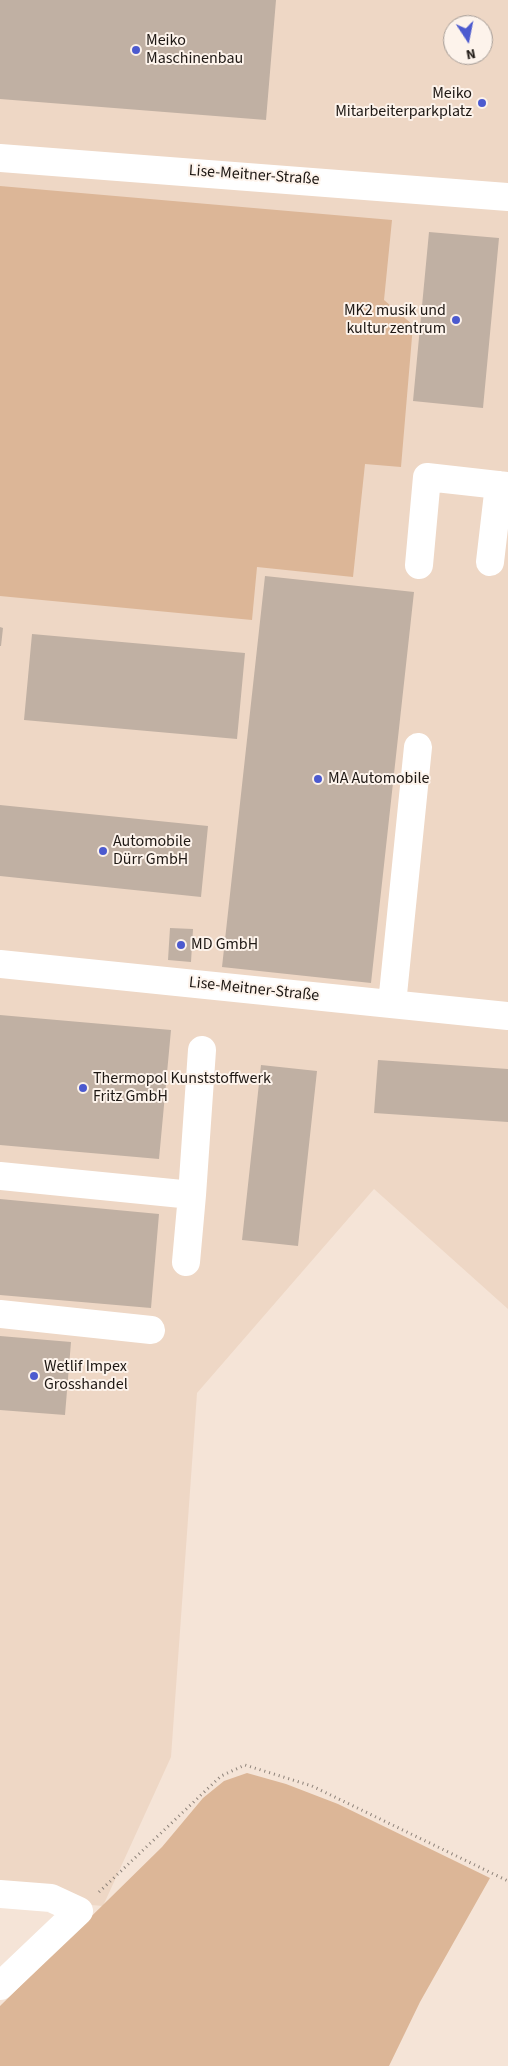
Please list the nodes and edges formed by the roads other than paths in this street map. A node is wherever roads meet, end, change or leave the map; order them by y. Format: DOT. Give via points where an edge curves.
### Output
graph roads {
  1 [pos="0,158"];
  2 [pos="508,197"];
  3 [pos="503,486"];
  4 [pos="490,562"];
  5 [pos="419,565"];
  6 [pos="418,747"];
  7 [pos="0,964"];
  8 [pos="392,1004"];
  9 [pos="508,1016"];
  10 [pos="202,1050"];
  11 [pos="0,1176"];
  12 [pos="192,1195"];
  13 [pos="186,1262"];
  14 [pos="0,1314"];
  15 [pos="151,1330"];
  16 [pos="0,1894"];
  17 [pos="0,1986"];
  1 -- 2 [label="street, Lise-Meitner-Straße"];
  3 -- 4 [label="street"];
  3 -- 5 [label="street" via="427,477"];
  6 -- 8 [label="street"];
  7 -- 8 [label="street, Lise-Meitner-Straße"];
  8 -- 9 [label="street, Lise-Meitner-Straße"];
  10 -- 12 [label="street"];
  11 -- 12 [label="street"];
  12 -- 13 [label="street"];
  14 -- 15 [label="street"];
  16 -- 17 [label="street" via="52,1898 79,1911"];
}
